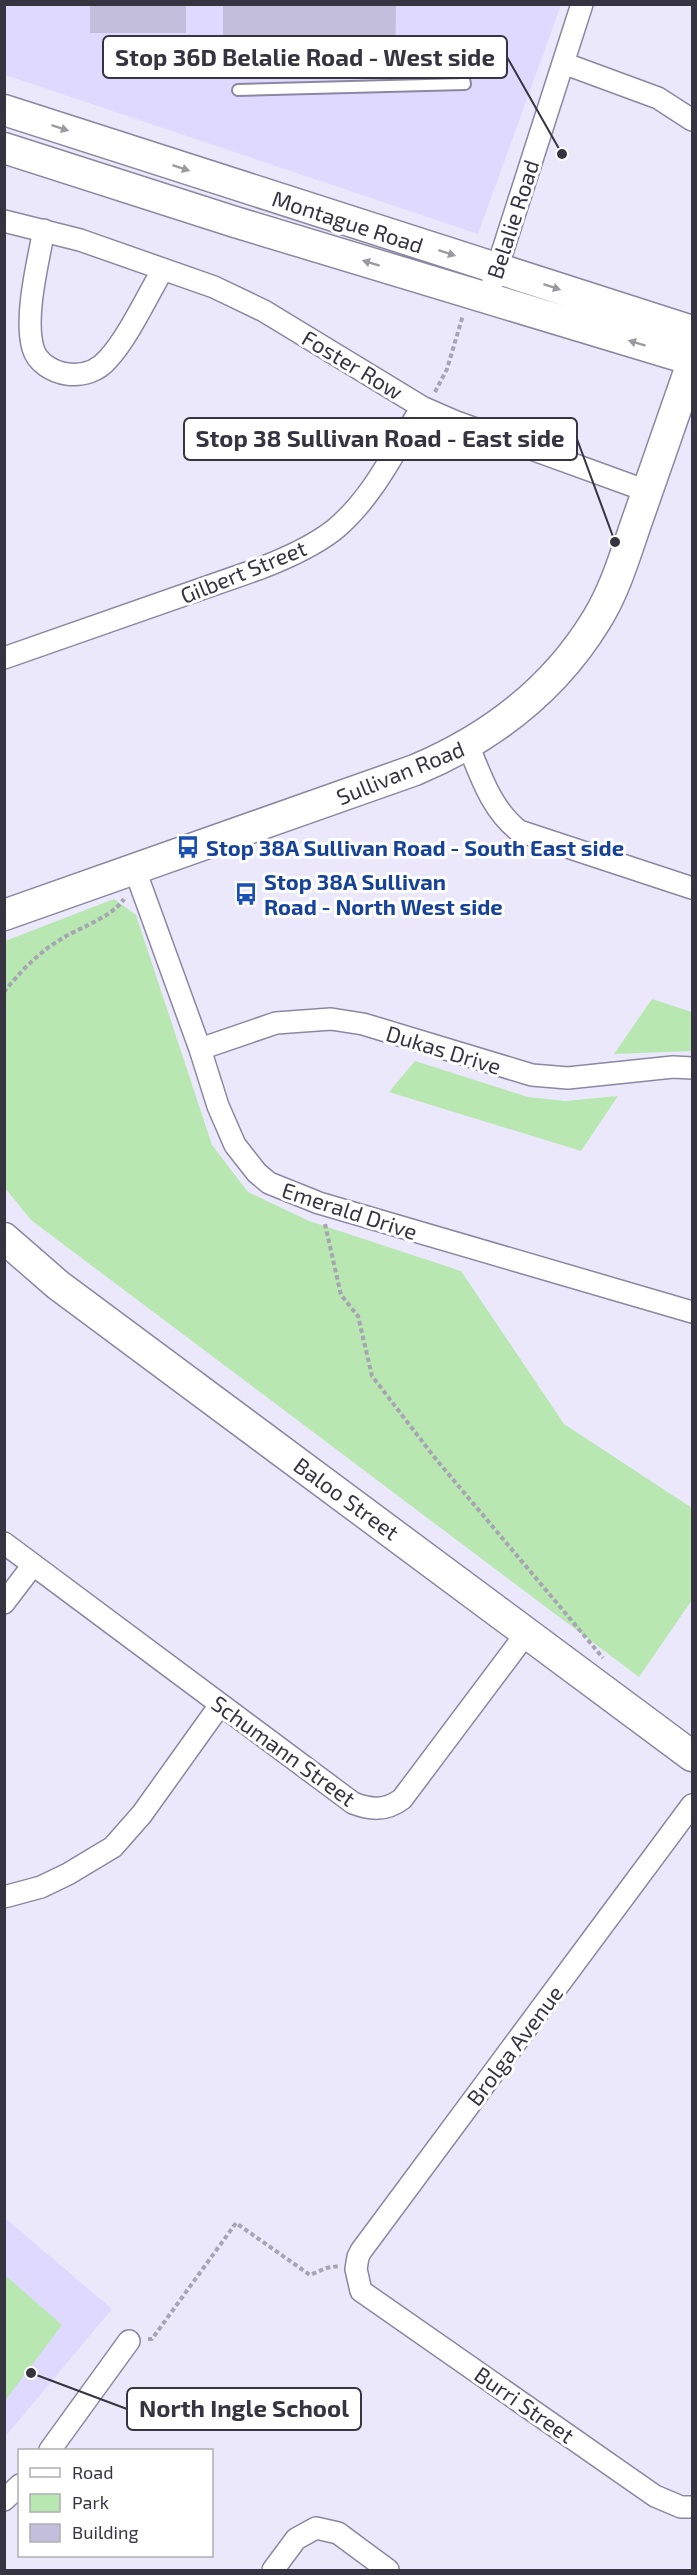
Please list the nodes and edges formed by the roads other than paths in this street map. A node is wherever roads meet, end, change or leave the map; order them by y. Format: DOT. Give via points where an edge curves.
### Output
graph roads {
  1 [pos="582,4"];
  2 [pos="563,63"];
  3 [pos="461,66"];
  4 [pos="238,90"];
  5 [pos="4,110"];
  6 [pos="693,120"];
  7 [pos="4,148"];
  8 [pos="4,221"];
  9 [pos="44,230"];
  10 [pos="497,268"];
  11 [pos="163,269"];
  12 [pos="476,303"];
  13 [pos="693,331"];
  14 [pos="693,362"];
  15 [pos="427,402"];
  16 [pos="647,491"];
  17 [pos="4,658"];
  18 [pos="468,745"];
  19 [pos="135,870"];
  20 [pos="693,888"];
  21 [pos="4,915"];
  22 [pos="200,1049"];
  23 [pos="693,1068"];
  24 [pos="4,1238"];
  25 [pos="693,1312"];
  26 [pos="4,1543"];
  27 [pos="33,1565"];
  28 [pos="4,1603"];
  29 [pos="528,1631"];
  30 [pos="220,1705"];
  31 [pos="693,1756"];
  32 [pos="693,1805"];
  33 [pos="4,1897"];
  34 [pos="361,2291"];
  35 [pos="129,2341"];
  36 [pos="51,2449"];
  37 [pos="18,2487"];
  38 [pos="4,2500"];
  39 [pos="693,2507"];
  40 [pos="273,2571"];
  41 [pos="388,2571"];
  1 -- 2 [label="street, Belalie Road"];
  2 -- 6 [label="street" via="658,98"];
  2 -- 10 [label="street, Belalie Road"];
  3 -- 4 [label="lane" via="465,84"];
  5 -- 10 [label="street, Montague Road, one-way"];
  12 -- 7 [label="street, Montague Road, one-way"];
  8 -- 9 [label="street, Foster Row"];
  9 -- 11 [label="street, Foster Row"];
  9 -- 11 [label="street" via="31,337 46,367 60,373 85,374 108,360"];
  10 -- 12 [label="street, Belalie Road"];
  10 -- 13 [label="street, Montague Road, one-way"];
  11 -- 15 [label="street, Foster Row" via="264,311"];
  14 -- 12 [label="street, Montague Road, one-way"];
  14 -- 16 [label="street, Sullivan Road"];
  15 -- 16 [label="street, Foster Row" via="453,421"];
  15 -- 17 [label="street, Gilbert Street" via="365,497 342,523 315,543 261,568"];
  16 -- 18 [label="street, Sullivan Road" via="611,592 579,646 525,705"];
  18 -- 19 [label="street, Sullivan Road" via="415,770"];
  18 -- 20 [label="street" via="494,804 519,831"];
  19 -- 21 [label="street, Sullivan Road"];
  19 -- 22 [label="street, Emerald Drive"];
  22 -- 23 [label="street, Dukas Drive" via="276,1023 331,1019 363,1023 532,1075 568,1077"];
  22 -- 25 [label="street, Emerald Drive" via="225,1125 240,1153 269,1183 319,1203"];
  24 -- 29 [label="street, Baloo Street" via="58,1285"];
  26 -- 27 [label="street, Schumann Street"];
  27 -- 28 [label="street"];
  27 -- 30 [label="street, Schumann Street"];
  29 -- 30 [label="street, Schumann Street" via="402,1799 385,1808 353,1803"];
  29 -- 31 [label="street, Baloo Street"];
  30 -- 33 [label="street" via="142,1814 113,1847 41,1887"];
  32 -- 34 [label="street, Brolga Avenue" via="361,2251 356,2268"];
  34 -- 39 [label="street, Burri Street" via="656,2496 681,2507"];
  35 -- 36 [label="street"];
  37 -- 38 [label="street"];
  40 -- 41 [label="street" via="296,2539 316,2528 338,2533"];
}
